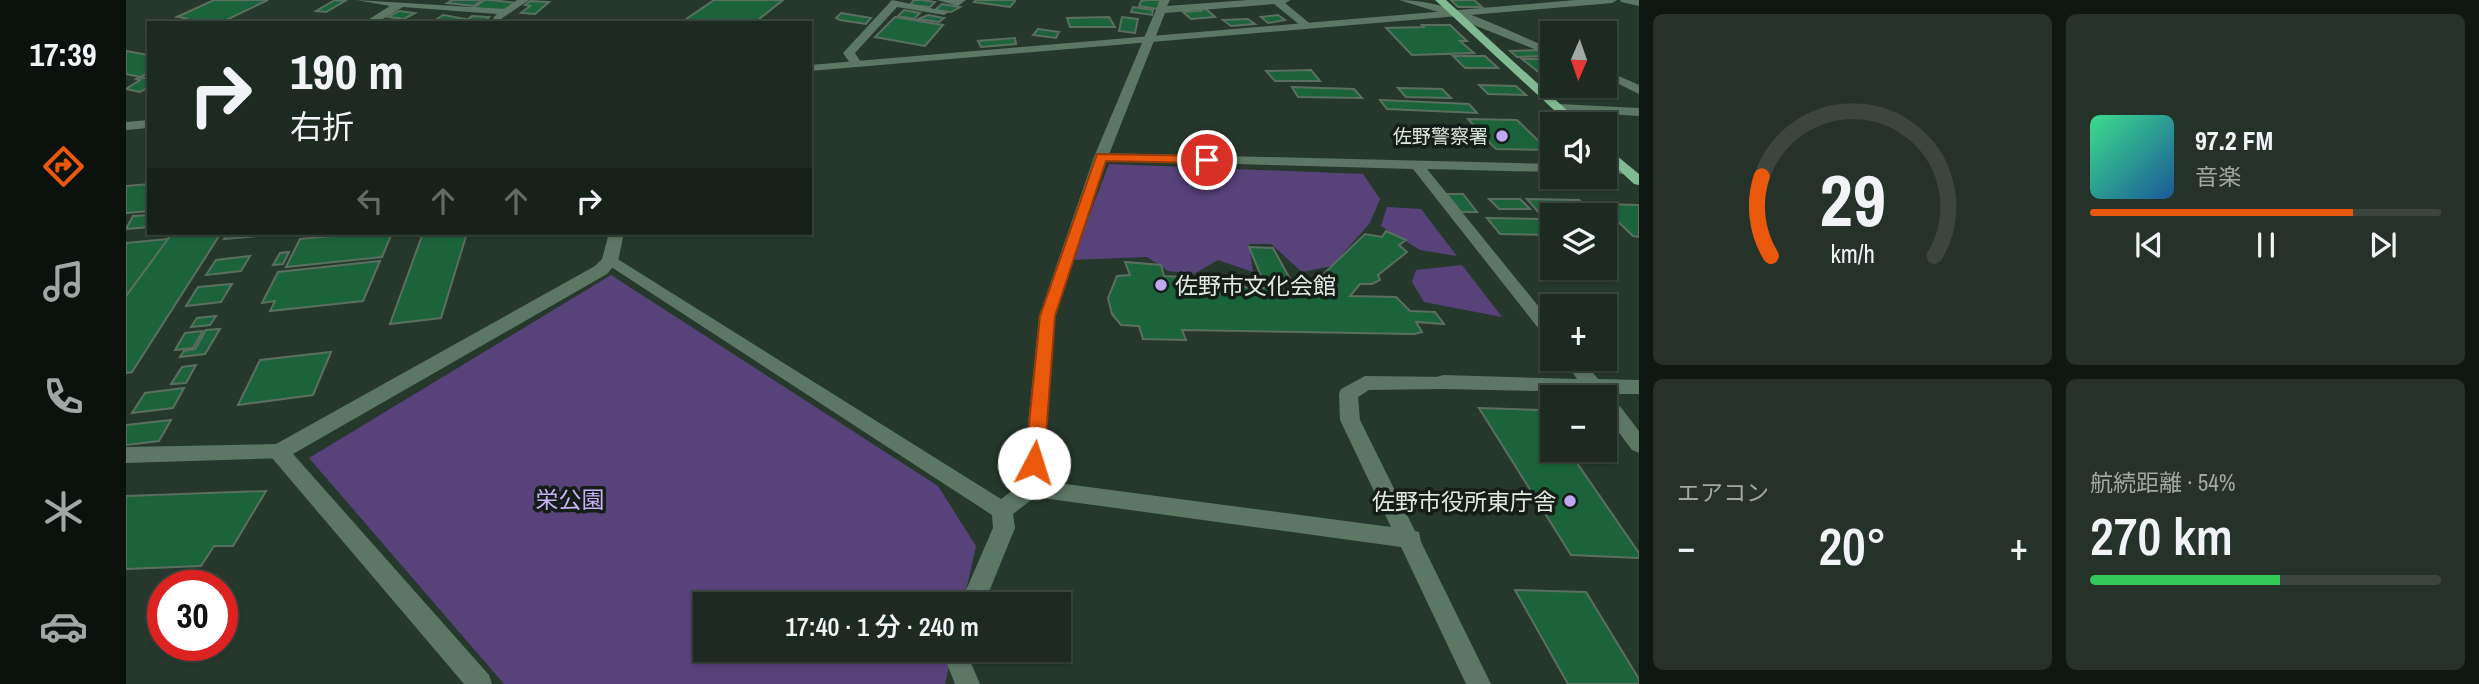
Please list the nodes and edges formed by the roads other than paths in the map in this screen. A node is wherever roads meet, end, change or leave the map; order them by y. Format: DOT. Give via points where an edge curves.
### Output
graph roads {
  1 [pos="361,0"];
  2 [pos="524,0"];
  3 [pos="942,0"];
  4 [pos="961,0"];
  5 [pos="1275,0"];
  6 [pos="1286,0"];
  7 [pos="1404,0"];
  8 [pos="1440,0"];
  9 [pos="1612,0"];
  10 [pos="1625,0"];
  11 [pos="896,2"];
  12 [pos="1639,3"];
  13 [pos="401,4"];
  14 [pos="1163,5"];
  15 [pos="508,12"];
  16 [pos="944,12"];
  17 [pos="1455,14"];
  18 [pos="371,21"];
  19 [pos="494,21"];
  20 [pos="1309,27"];
  21 [pos="1147,41"];
  22 [pos="1540,48"];
  23 [pos="856,64"];
  24 [pos="812,68"];
  25 [pos="1617,79"];
  26 [pos="1639,90"];
  27 [pos="1559,108"];
  28 [pos="1563,112"];
  29 [pos="1639,112"];
  30 [pos="147,124"];
  31 [pos="126,126"];
  32 [pos="1101,157"];
  33 [pos="1617,161"];
  34 [pos="1417,165"];
  35 [pos="1540,168"];
  36 [pos="1617,170"];
  37 [pos="1627,170"];
  38 [pos="1639,181"];
  39 [pos="616,235"];
  40 [pos="610,261"];
  41 [pos="1540,319"];
  42 [pos="1582,371"];
  43 [pos="1593,385"];
  44 [pos="1639,387"];
  45 [pos="1540,389"];
  46 [pos="1617,391"];
  47 [pos="1617,416"];
  48 [pos="1639,445"];
  49 [pos="279,452"];
  50 [pos="126,455"];
  51 [pos="1032,488"];
  52 [pos="1002,510"];
  53 [pos="1410,539"];
  54 [pos="977,592"];
  55 [pos="959,662"];
  56 [pos="480,684"];
  57 [pos="968,684"];
  58 [pos="1479,684"];
  1 -- 13 [label="street"];
  2 -- 15 [label="street"];
  3 -- 4 [label="street"];
  5 -- 6 [label="street"];
  5 -- 14 [label="street"];
  5 -- 20 [label="street"];
  7 -- 17 [label="street"];
  8 -- 17 [label="main road"];
  9 -- 17 [label="street"];
  10 -- 12 [label="street"];
  11 -- 16 [label="street"];
  11 -- 23 [label="street" via="849,52"];
  13 -- 15 [label="street"];
  13 -- 18 [label="street"];
  14 -- 21 [label="street"];
  15 -- 19 [label="street"];
  17 -- 20 [label="street"];
  17 -- 22 [label="street"];
  17 -- 27 [label="main road"];
  20 -- 21 [label="street"];
  21 -- 23 [label="street"];
  21 -- 32 [label="street"];
  23 -- 24 [label="street"];
  25 -- 26 [label="street"];
  27 -- 28 [label="main road"];
  27 -- 29 [label="street"];
  30 -- 31 [label="street"];
  32 -- 34 [label="street"];
  32 -- 51 [label="street" via="1048,316"];
  33 -- 37 [label="main road"];
  34 -- 35 [label="street"];
  34 -- 41 [label="street"];
  36 -- 37 [label="street"];
  37 -- 38 [label="main road"];
  39 -- 40 [label="street"];
  40 -- 49 [label="street"];
  40 -- 52 [label="street"];
  42 -- 43 [label="street"];
  44 -- 46 [label="street"];
  45 -- 53 [label="street" via="1443,382 1365,383 1348,394 1350,420"];
  47 -- 48 [label="street"];
  49 -- 50 [label="street"];
  49 -- 56 [label="street"];
  51 -- 52 [label="street"];
  51 -- 53 [label="street"];
  52 -- 54 [label="street" via="1004,528"];
  53 -- 58 [label="street"];
  55 -- 57 [label="street"];
}
